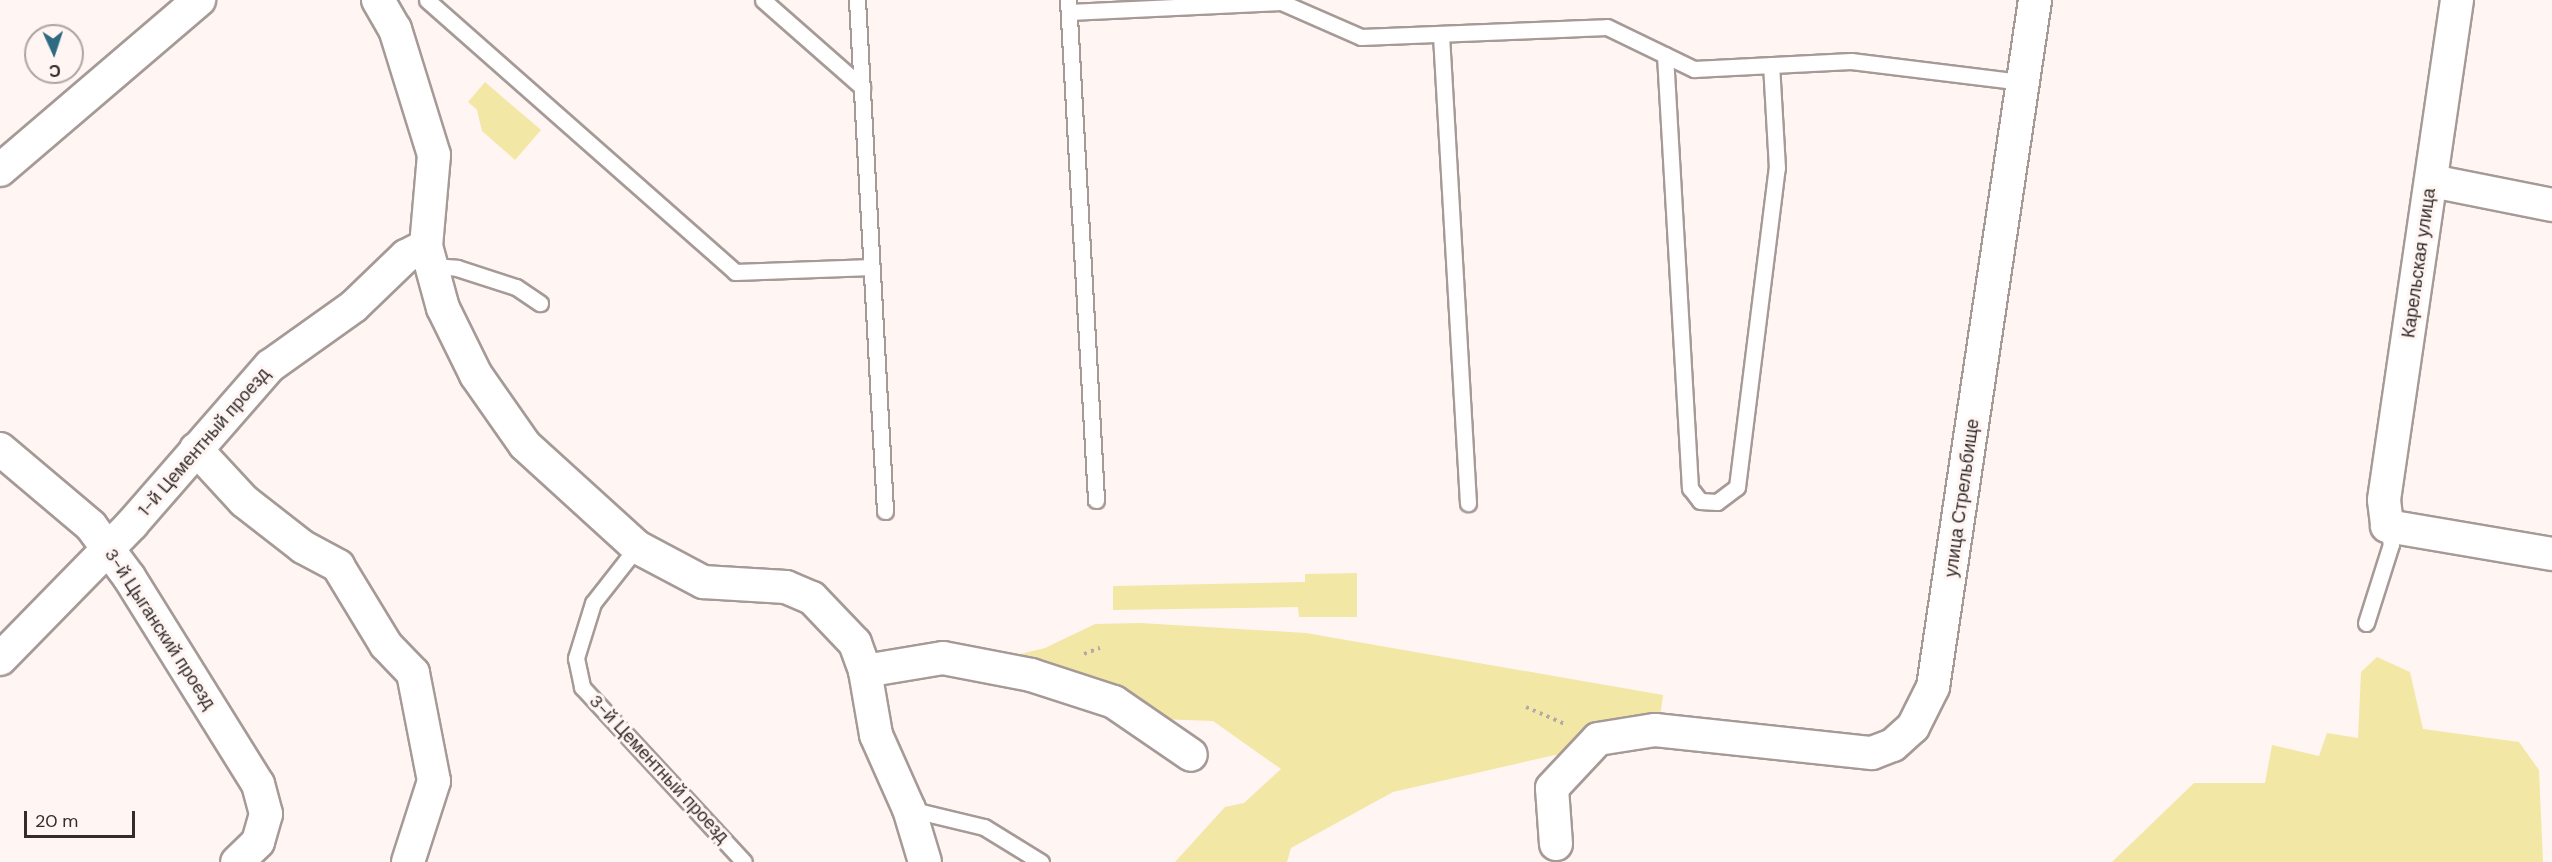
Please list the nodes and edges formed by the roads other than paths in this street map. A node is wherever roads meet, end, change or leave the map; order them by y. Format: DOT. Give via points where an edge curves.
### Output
graph roads {
  1 [pos="199,0"];
  2 [pos="378,0"];
  3 [pos="427,0"];
  4 [pos="764,0"];
  5 [pos="857,0"];
  6 [pos="2035,0"];
  7 [pos="2457,0"];
  8 [pos="1069,6"];
  9 [pos="1441,35"];
  10 [pos="1665,55"];
  11 [pos="1771,65"];
  12 [pos="2023,82"];
  13 [pos="862,87"];
  14 [pos="0,170"];
  15 [pos="2432,181"];
  16 [pos="2552,205"];
  17 [pos="429,256"];
  18 [pos="872,267"];
  19 [pos="540,303"];
  20 [pos="0,448"];
  21 [pos="196,449"];
  22 [pos="1096,500"];
  23 [pos="1468,503"];
  24 [pos="885,511"];
  25 [pos="2387,526"];
  26 [pos="637,547"];
  27 [pos="107,548"];
  28 [pos="2552,554"];
  29 [pos="2366,623"];
  30 [pos="0,659"];
  31 [pos="865,671"];
  32 [pos="1191,755"];
  33 [pos="909,809"];
  34 [pos="1557,844"];
  35 [pos="247,852"];
  36 [pos="408,862"];
  37 [pos="744,862"];
  38 [pos="925,862"];
  39 [pos="1041,862"];
  1 -- 14 [label="street"];
  2 -- 17 [label="street" via="395,29 434,155"];
  3 -- 18 [label="lane" via="735,272"];
  4 -- 13 [label="lane"];
  5 -- 13 [label="lane"];
  6 -- 12 [label="street, улица Стрельбище"];
  7 -- 15 [label="street, Карельская улица"];
  8 -- 9 [label="lane" via="1281,2 1361,37"];
  8 -- 22 [label="lane"];
  9 -- 10 [label="lane" via="1606,27"];
  9 -- 23 [label="lane"];
  10 -- 11 [label="lane" via="1694,69"];
  10 -- 11 [label="lane" via="1690,488 1700,501 1717,502 1737,487 1777,168"];
  11 -- 12 [label="lane" via="1851,61"];
  12 -- 34 [label="street, улица Стрельбище" via="1933,687 1913,727 1893,745 1872,753 1655,730 1598,739 1552,788"];
  13 -- 18 [label="lane"];
  15 -- 16 [label="street"];
  15 -- 25 [label="street, Карельская улица" via="2384,500"];
  17 -- 19 [label="lane" via="516,287"];
  17 -- 21 [label="street, 1-й Цементный проезд" via="406,256 354,306 270,366"];
  17 -- 26 [label="street" via="443,308 476,375 525,445"];
  18 -- 24 [label="lane"];
  20 -- 27 [label="street, 3-й Цыганский проезд" via="91,526"];
  21 -- 27 [label="street, 1-й Цементный проезд"];
  21 -- 36 [label="street" via="244,501 303,547 338,566 386,645 413,673 434,781"];
  25 -- 28 [label="street"];
  25 -- 29 [label="lane" via="2391,544"];
  26 -- 31 [label="street" via="703,582 786,587 812,598 855,643"];
  26 -- 37 [label="lane, 3-й Цементный проезд" via="593,603 576,658 582,687"];
  27 -- 30 [label="street, 1-й Цементный проезд"];
  27 -- 35 [label="street, 3-й Цыганский проезд" via="258,784 266,814"];
  31 -- 32 [label="street" via="943,657 1031,675 1113,702"];
  31 -- 33 [label="street" via="876,735"];
  33 -- 38 [label="street"];
  33 -- 39 [label="lane" via="984,827"];
}
